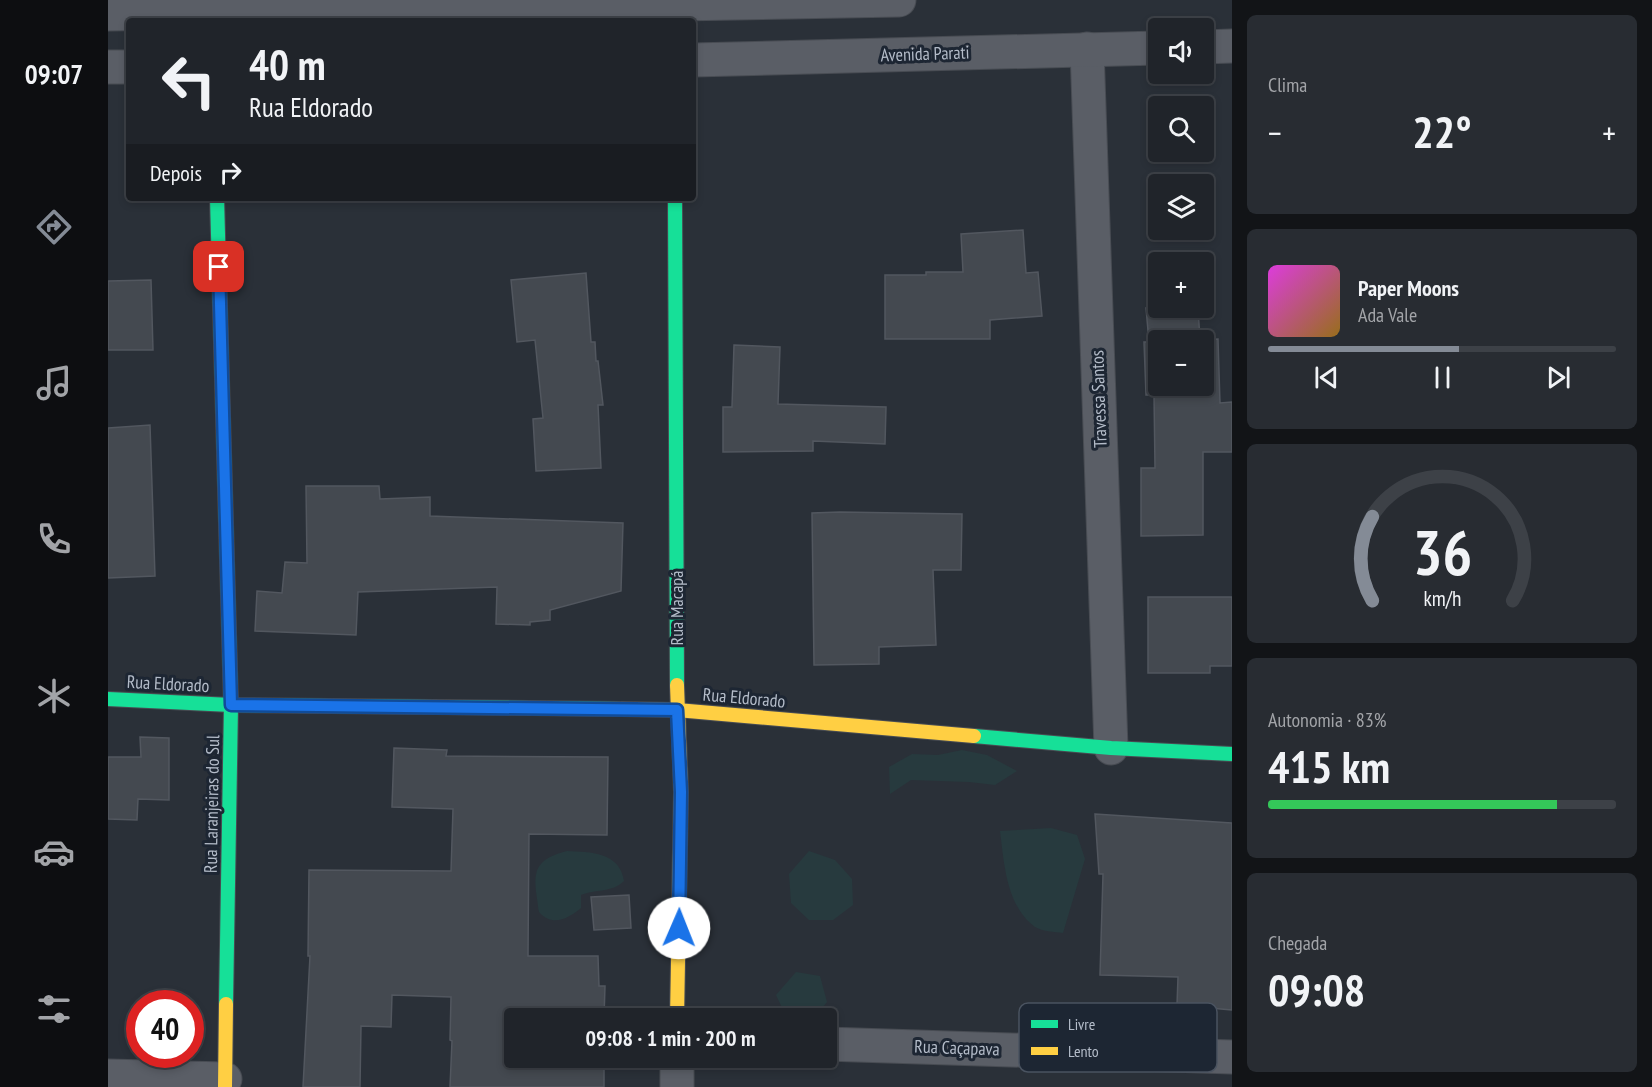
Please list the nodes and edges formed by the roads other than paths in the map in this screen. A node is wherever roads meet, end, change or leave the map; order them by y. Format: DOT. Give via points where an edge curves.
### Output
graph roads {
  1 [pos="898,0"];
  2 [pos="673,8"];
  3 [pos="108,14"];
  4 [pos="1232,46"];
  5 [pos="1214,47"];
  6 [pos="1148,48"];
  7 [pos="1087,49"];
  8 [pos="696,60"];
  9 [pos="108,67"];
  10 [pos="126,67"];
  11 [pos="217,201"];
  12 [pos="675,201"];
  13 [pos="108,699"];
  14 [pos="231,705"];
  15 [pos="677,710"];
  16 [pos="1111,748"];
  17 [pos="1232,754"];
  18 [pos="677,1008"];
  19 [pos="837,1044"];
  20 [pos="1019,1050"];
  21 [pos="1217,1057"];
  22 [pos="1232,1057"];
  23 [pos="677,1068"];
  24 [pos="108,1076"];
  25 [pos="225,1083"];
  26 [pos="677,1087"];
  1 -- 2 [label="street"];
  2 -- 3 [label="street"];
  4 -- 5 [label="street"];
  6 -- 7 [label="street, Avenida Parati"];
  7 -- 8 [label="street, Avenida Parati"];
  7 -- 16 [label="street, Travessa Santos"];
  9 -- 10 [label="street"];
  11 -- 14 [label="street, Rua Laranjeiras do Sul"];
  12 -- 15 [label="street, Rua Macapá"];
  13 -- 14 [label="street, Rua Eldorado"];
  14 -- 15 [label="street, Rua Eldorado"];
  14 -- 25 [label="street, Rua Laranjeiras do Sul"];
  15 -- 16 [label="street, Rua Eldorado"];
  15 -- 18 [label="street, Rua Macapá" via="681,792"];
  16 -- 17 [label="street, Rua Eldorado"];
  19 -- 20 [label="street, Rua Caçapava"];
  21 -- 22 [label="street, Rua Caçapava"];
  23 -- 26 [label="street"];
  24 -- 25 [label="street"];
}
